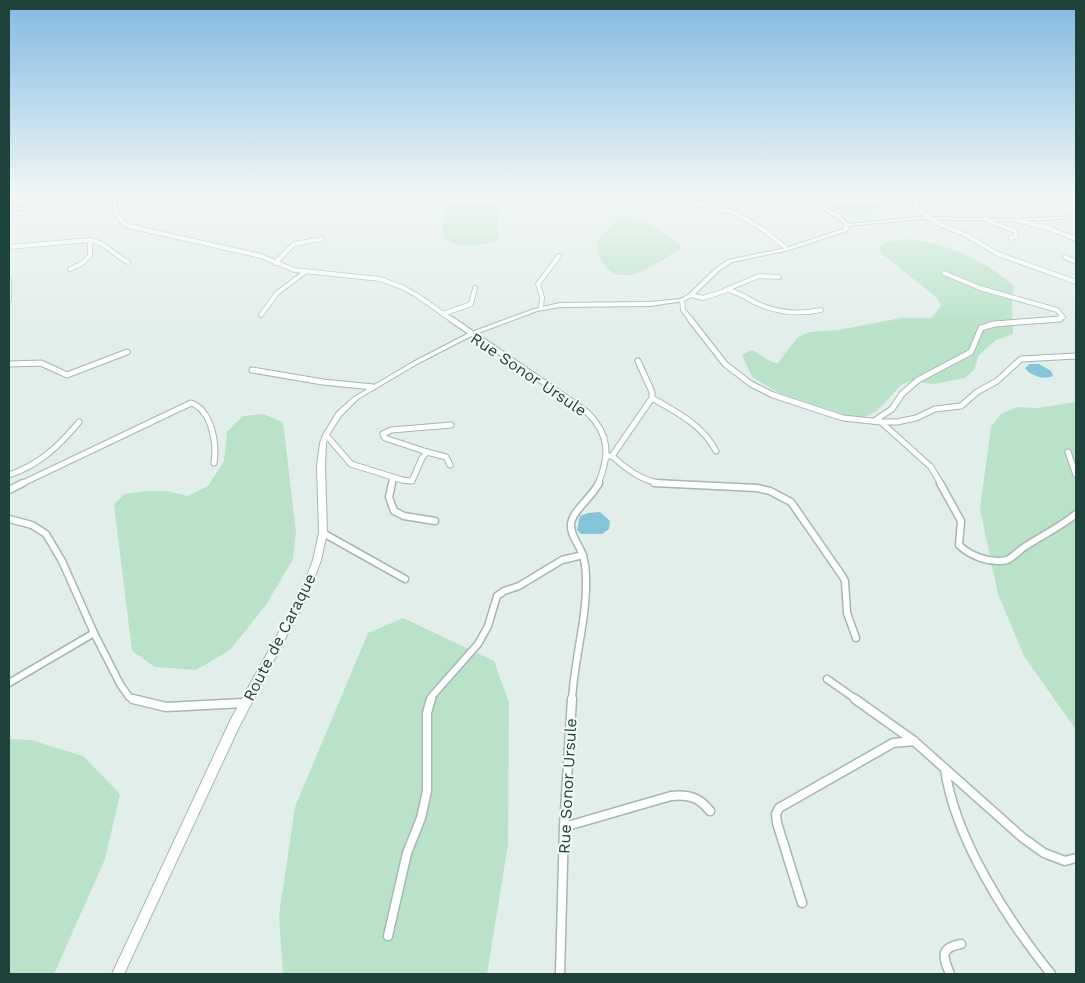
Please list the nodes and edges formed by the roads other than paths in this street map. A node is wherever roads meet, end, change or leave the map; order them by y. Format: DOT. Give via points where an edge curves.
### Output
graph roads {
  1 [pos="90,240"];
  2 [pos="80,241"];
  3 [pos="99,241"];
  4 [pos="196,241"];
  5 [pos="312,241"];
  6 [pos="777,241"];
  7 [pos="814,241"];
  8 [pos="976,241"];
  9 [pos="9,247"];
  10 [pos="787,249"];
  11 [pos="559,256"];
  12 [pos="1065,257"];
  13 [pos="128,262"];
  14 [pos="1076,262"];
  15 [pos="275,263"];
  16 [pos="70,269"];
  17 [pos="304,272"];
  18 [pos="944,273"];
  19 [pos="779,277"];
  20 [pos="9,280"];
  21 [pos="1076,282"];
  22 [pos="475,288"];
  23 [pos="725,290"];
  24 [pos="691,295"];
  25 [pos="9,300"];
  26 [pos="682,300"];
  27 [pos="541,308"];
  28 [pos="821,310"];
  29 [pos="442,314"];
  30 [pos="261,315"];
  31 [pos="472,334"];
  32 [pos="127,352"];
  33 [pos="1076,356"];
  34 [pos="638,361"];
  35 [pos="9,364"];
  36 [pos="252,370"];
  37 [pos="373,388"];
  38 [pos="652,398"];
  39 [pos="79,422"];
  40 [pos="878,422"];
  41 [pos="451,425"];
  42 [pos="326,434"];
  43 [pos="716,450"];
  44 [pos="427,452"];
  45 [pos="1068,452"];
  46 [pos="609,456"];
  47 [pos="214,463"];
  48 [pos="450,465"];
  49 [pos="1076,474"];
  50 [pos="9,475"];
  51 [pos="393,477"];
  52 [pos="9,490"];
  53 [pos="1076,514"];
  54 [pos="9,519"];
  55 [pos="435,522"];
  56 [pos="323,532"];
  57 [pos="583,555"];
  58 [pos="405,579"];
  59 [pos="94,633"];
  60 [pos="856,638"];
  61 [pos="827,679"];
  62 [pos="9,682"];
  63 [pos="244,703"];
  64 [pos="914,741"];
  65 [pos="945,769"];
  66 [pos="710,811"];
  67 [pos="564,826"];
  68 [pos="1076,858"];
  69 [pos="802,903"];
  70 [pos="388,936"];
  71 [pos="961,944"];
  72 [pos="118,974"];
  73 [pos="560,974"];
  74 [pos="950,974"];
  75 [pos="1051,974"];
  1 -- 16 [label="street" via="90,256"];
  2 -- 9 [label="street"];
  3 -- 13 [label="street"];
  4 -- 15 [label="street, Rue Sonor Ursule" via="261,256"];
  5 -- 15 [label="street" via="294,244"];
  6 -- 10 [label="street"];
  7 -- 10 [label="street, Route de Caraque"];
  8 -- 21 [label="street" via="998,254"];
  10 -- 24 [label="street, Route de Caraque" via="730,261"];
  11 -- 27 [label="street" via="538,284"];
  12 -- 14 [label="street"];
  15 -- 17 [label="street, Rue Sonor Ursule"];
  17 -- 29 [label="street, Rue Sonor Ursule" via="365,276 388,281"];
  17 -- 30 [label="street" via="277,293"];
  18 -- 40 [label="street" via="980,288 1057,310 1063,317 980,328 971,352 918,380"];
  19 -- 23 [label="street" via="759,276"];
  20 -- 25 [label="street"];
  22 -- 29 [label="street" via="471,304"];
  23 -- 24 [label="street" via="704,299"];
  23 -- 28 [label="street" via="776,312 806,314"];
  24 -- 26 [label="street, Route de Caraque"];
  26 -- 27 [label="street, Route de Caraque"];
  26 -- 40 [label="street" via="683,310 725,364 751,384 773,395 843,418"];
  27 -- 31 [label="street, Route de Caraque"];
  29 -- 31 [label="street, Rue Sonor Ursule"];
  31 -- 37 [label="street, Route de Caraque"];
  31 -- 46 [label="street, Rue Sonor Ursule" via="587,412 604,434"];
  32 -- 35 [label="street" via="62,375 36,362"];
  33 -- 40 [label="street" via="1021,359 997,381 960,406 935,409 897,422"];
  34 -- 38 [label="street"];
  36 -- 37 [label="street"];
  37 -- 42 [label="street, Route de Caraque" via="348,404"];
  38 -- 43 [label="street" via="693,424"];
  38 -- 46 [label="street"];
  39 -- 50 [label="street" via="53,452"];
  40 -- 53 [label="street" via="931,467 961,521 959,545 969,552 998,561 1009,558 1063,526"];
  41 -- 44 [label="street" via="391,430 384,434 385,438"];
  42 -- 51 [label="street" via="351,464"];
  42 -- 56 [label="street, Route de Caraque" via="321,466"];
  44 -- 48 [label="street" via="446,457"];
  44 -- 51 [label="street" via="412,481"];
  45 -- 49 [label="street"];
  46 -- 57 [label="street, Rue Sonor Ursule" via="596,490 571,525"];
  46 -- 60 [label="street" via="645,481 756,488 791,502 845,581 847,613"];
  47 -- 52 [label="street" via="216,439 198,405 191,403"];
  51 -- 55 [label="street" via="389,497 394,511"];
  54 -- 59 [label="street" via="32,525 46,534 62,561"];
  56 -- 58 [label="street"];
  56 -- 63 [label="street, Route de Caraque" via="305,593"];
  57 -- 67 [label="street, Rue Sonor Ursule" via="586,596 572,694"];
  57 -- 70 [label="street" via="562,560 497,596 488,626 478,644 432,696 427,713 427,791 421,818 407,853"];
  59 -- 62 [label="street"];
  59 -- 63 [label="street" via="129,697 166,708"];
  61 -- 64 [label="street"];
  63 -- 72 [label="street, Route de Caraque"];
  64 -- 65 [label="street"];
  64 -- 69 [label="street" via="893,743 778,808 777,823"];
  65 -- 68 [label="street" via="1044,853 1065,861"];
  65 -- 75 [label="street" via="954,812 988,883"];
  66 -- 67 [label="street" via="694,796 678,795"];
  67 -- 73 [label="street, Rue Sonor Ursule"];
  71 -- 74 [label="street" via="950,946 945,951 944,959"];
}
